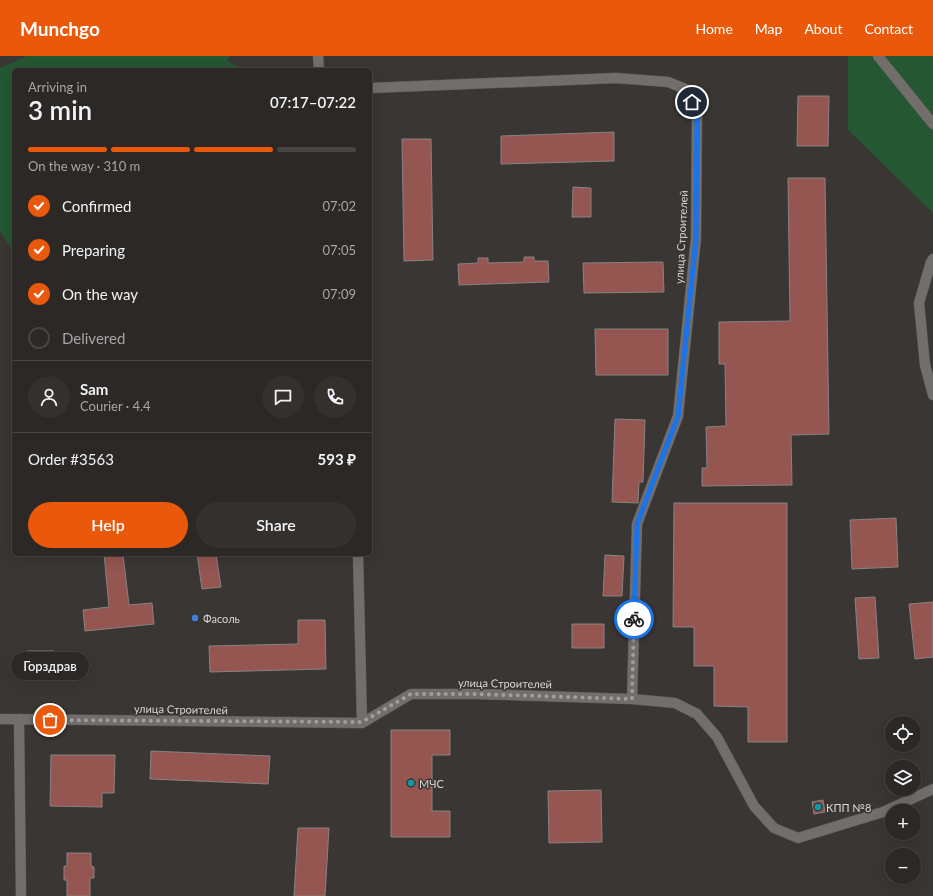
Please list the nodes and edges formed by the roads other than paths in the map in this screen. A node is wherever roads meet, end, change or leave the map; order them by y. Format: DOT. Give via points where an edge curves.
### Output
graph roads {
  1 [pos="318,56"];
  2 [pos="878,56"];
  3 [pos="319,68"];
  4 [pos="372,88"];
  5 [pos="933,124"];
  6 [pos="933,259"];
  7 [pos="929,363"];
  8 [pos="933,395"];
  9 [pos="358,556"];
  10 [pos="632,699"];
  11 [pos="0,719"];
  12 [pos="19,720"];
  13 [pos="362,722"];
  14 [pos="933,789"];
  15 [pos="21,896"];
  1 -- 3 [label="street"];
  2 -- 5 [label="street"];
  4 -- 10 [label="street, улица Строителей" via="616,78 668,82 688,90 697,113 696,238 678,416 637,524"];
  6 -- 7 [label="street" via="919,304"];
  7 -- 8 [label="street"];
  9 -- 13 [label="street"];
  10 -- 13 [label="street, улица Строителей" via="411,694"];
  10 -- 14 [label="street, улица Строителей" via="675,703 697,714 716,737 754,806 774,828 798,838 883,812"];
  11 -- 12 [label="street, улица Строителей"];
  12 -- 13 [label="street, улица Строителей"];
  12 -- 15 [label="street"];
}
